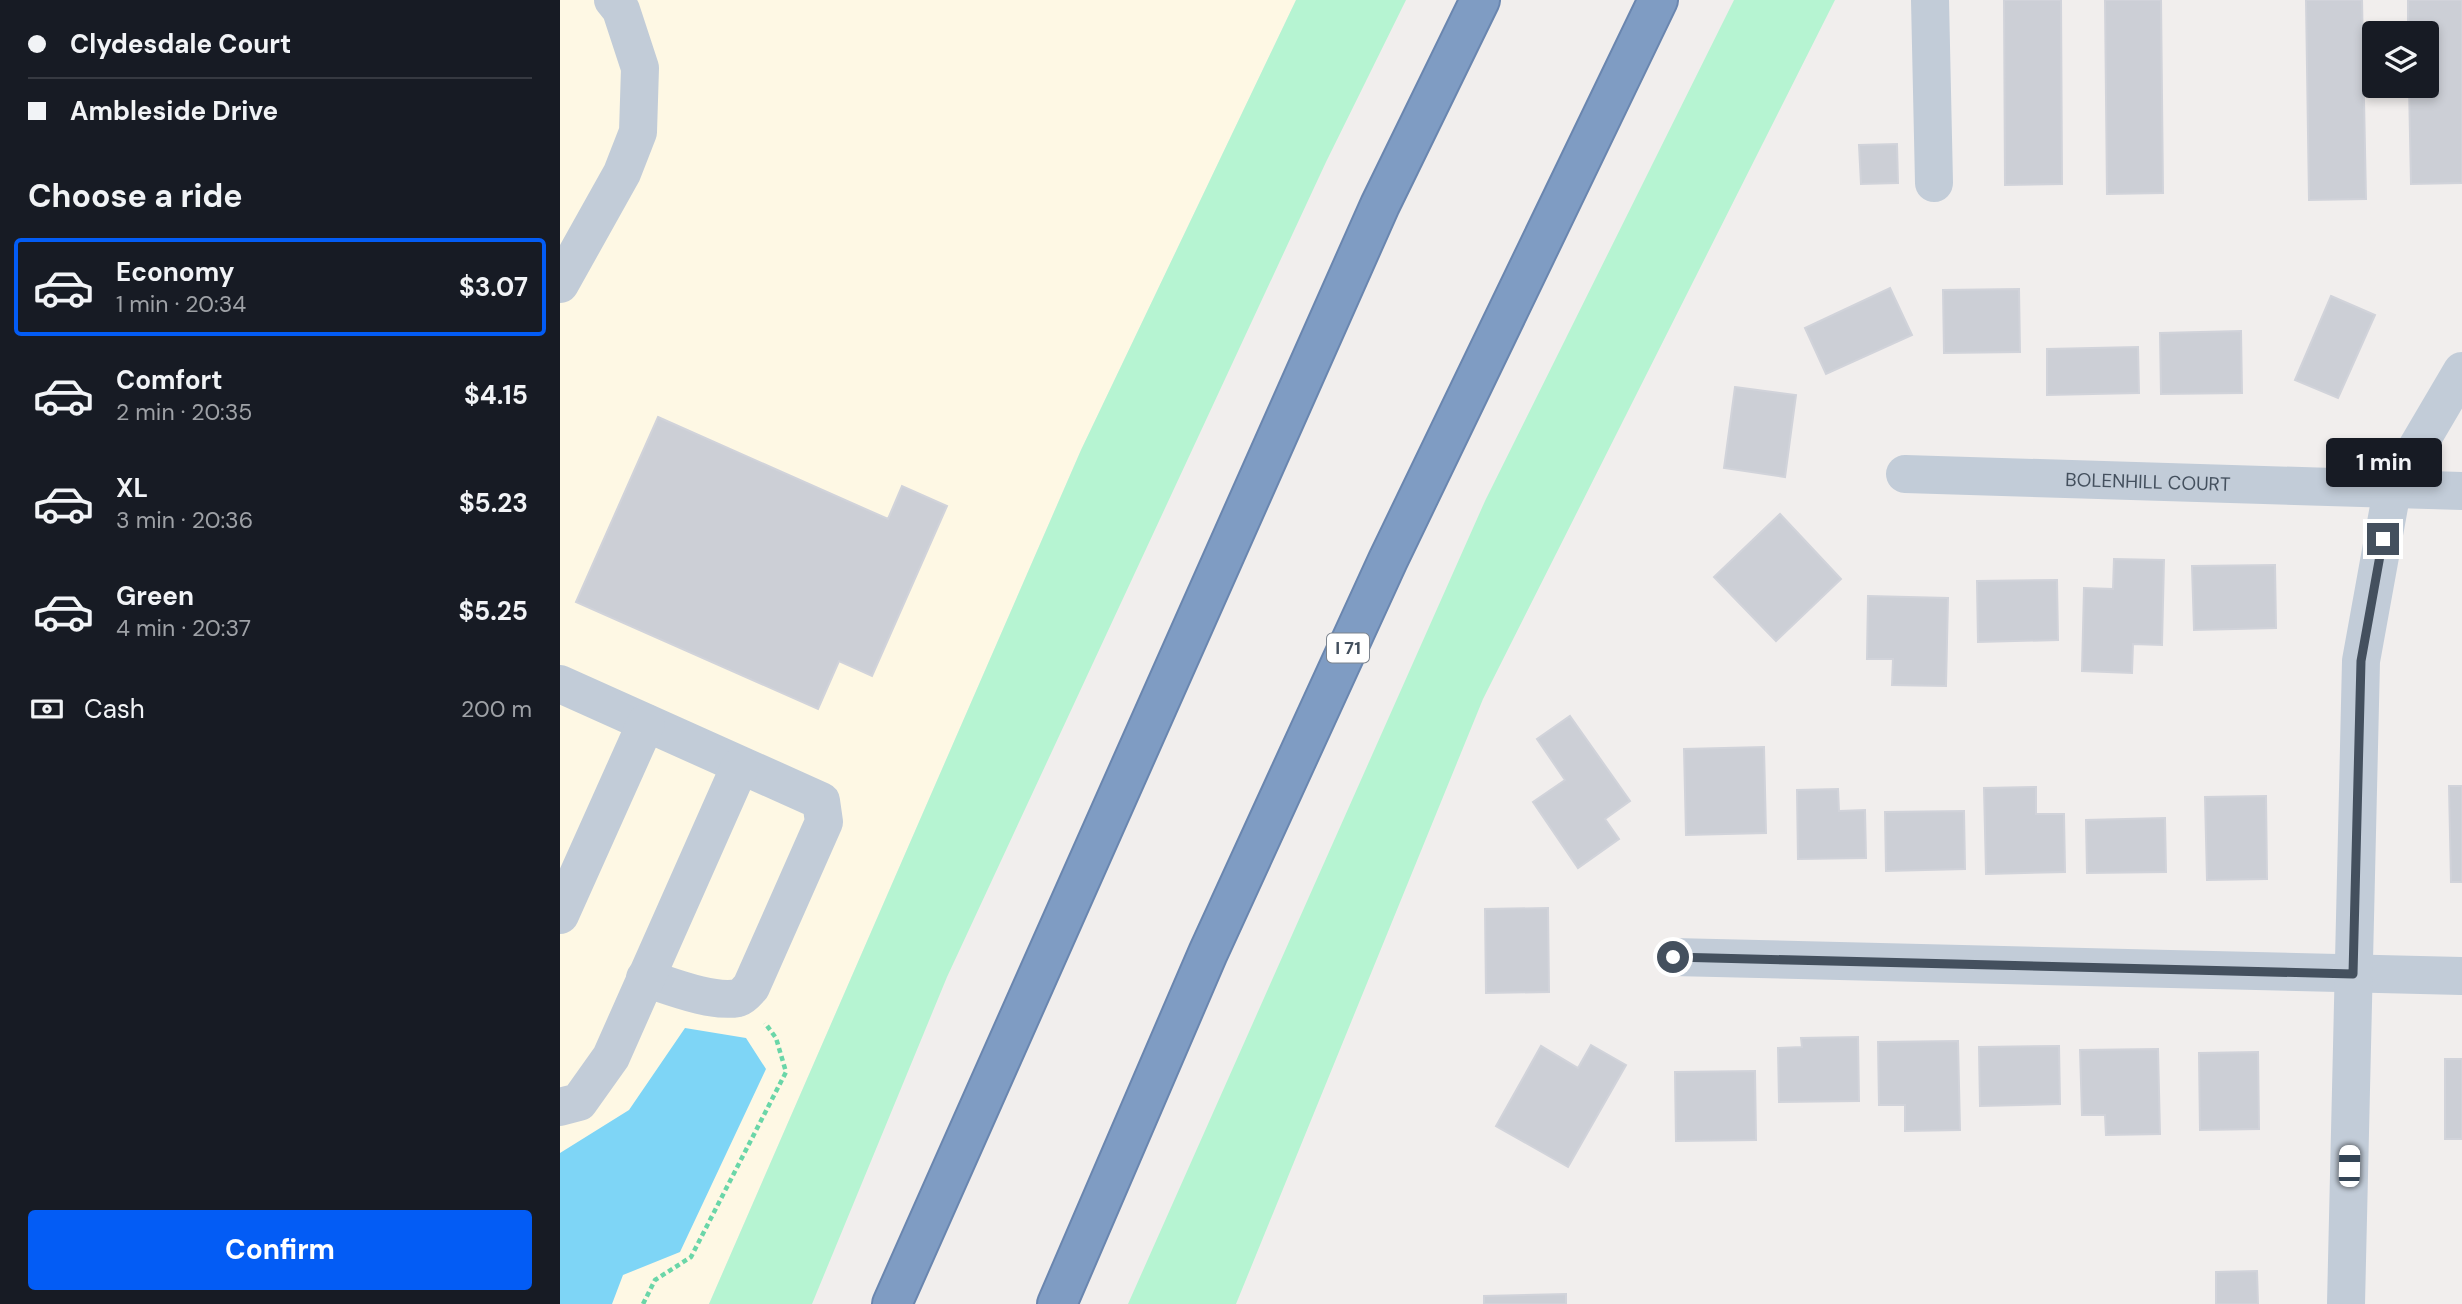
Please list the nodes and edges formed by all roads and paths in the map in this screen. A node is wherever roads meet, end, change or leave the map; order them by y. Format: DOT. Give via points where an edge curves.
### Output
graph roads {
  1 [pos="613,0"];
  2 [pos="1480,0"];
  3 [pos="1658,0"];
  4 [pos="1930,0"];
  5 [pos="1934,183"];
  6 [pos="560,284"];
  7 [pos="2462,371"];
  8 [pos="1905,474"];
  9 [pos="2392,490"];
  10 [pos="2462,491"];
  11 [pos="560,684"];
  12 [pos="646,723"];
  13 [pos="740,766"];
  14 [pos="560,915"];
  15 [pos="1673,957"];
  16 [pos="2353,974"];
  17 [pos="2462,976"];
  18 [pos="645,978"];
  19 [pos="744,994"];
  20 [pos="560,1107"];
  21 [pos="643,1304"];
  22 [pos="892,1304"];
  23 [pos="1057,1304"];
  24 [pos="2346,1304"];
  1 -- 6 [label="street" via="621,10 640,68 638,132 622,173"];
  2 -- 22 [label="highway" via="1374,218"];
  3 -- 23 [label="highway, I 71" via="1388,560 1208,953"];
  4 -- 5 [label="street"];
  7 -- 9 [label="street"];
  8 -- 9 [label="street, BOLENHILL COURT"];
  9 -- 10 [label="street, BOLENHILL COURT"];
  9 -- 16 [label="street" via="2361,661"];
  11 -- 12 [label="street"];
  12 -- 13 [label="street"];
  12 -- 14 [label="street"];
  13 -- 18 [label="street"];
  13 -- 19 [label="street" via="821,802 824,822"];
  15 -- 16 [label="street"];
  16 -- 17 [label="street"];
  16 -- 24 [label="street"];
  18 -- 19 [label="street" via="703,996 738,998"];
  18 -- 20 [label="street" via="611,1056 579,1102"];
  19 -- 21 [label="path" via="776,1038 786,1072 691,1257 655,1280"];
}
